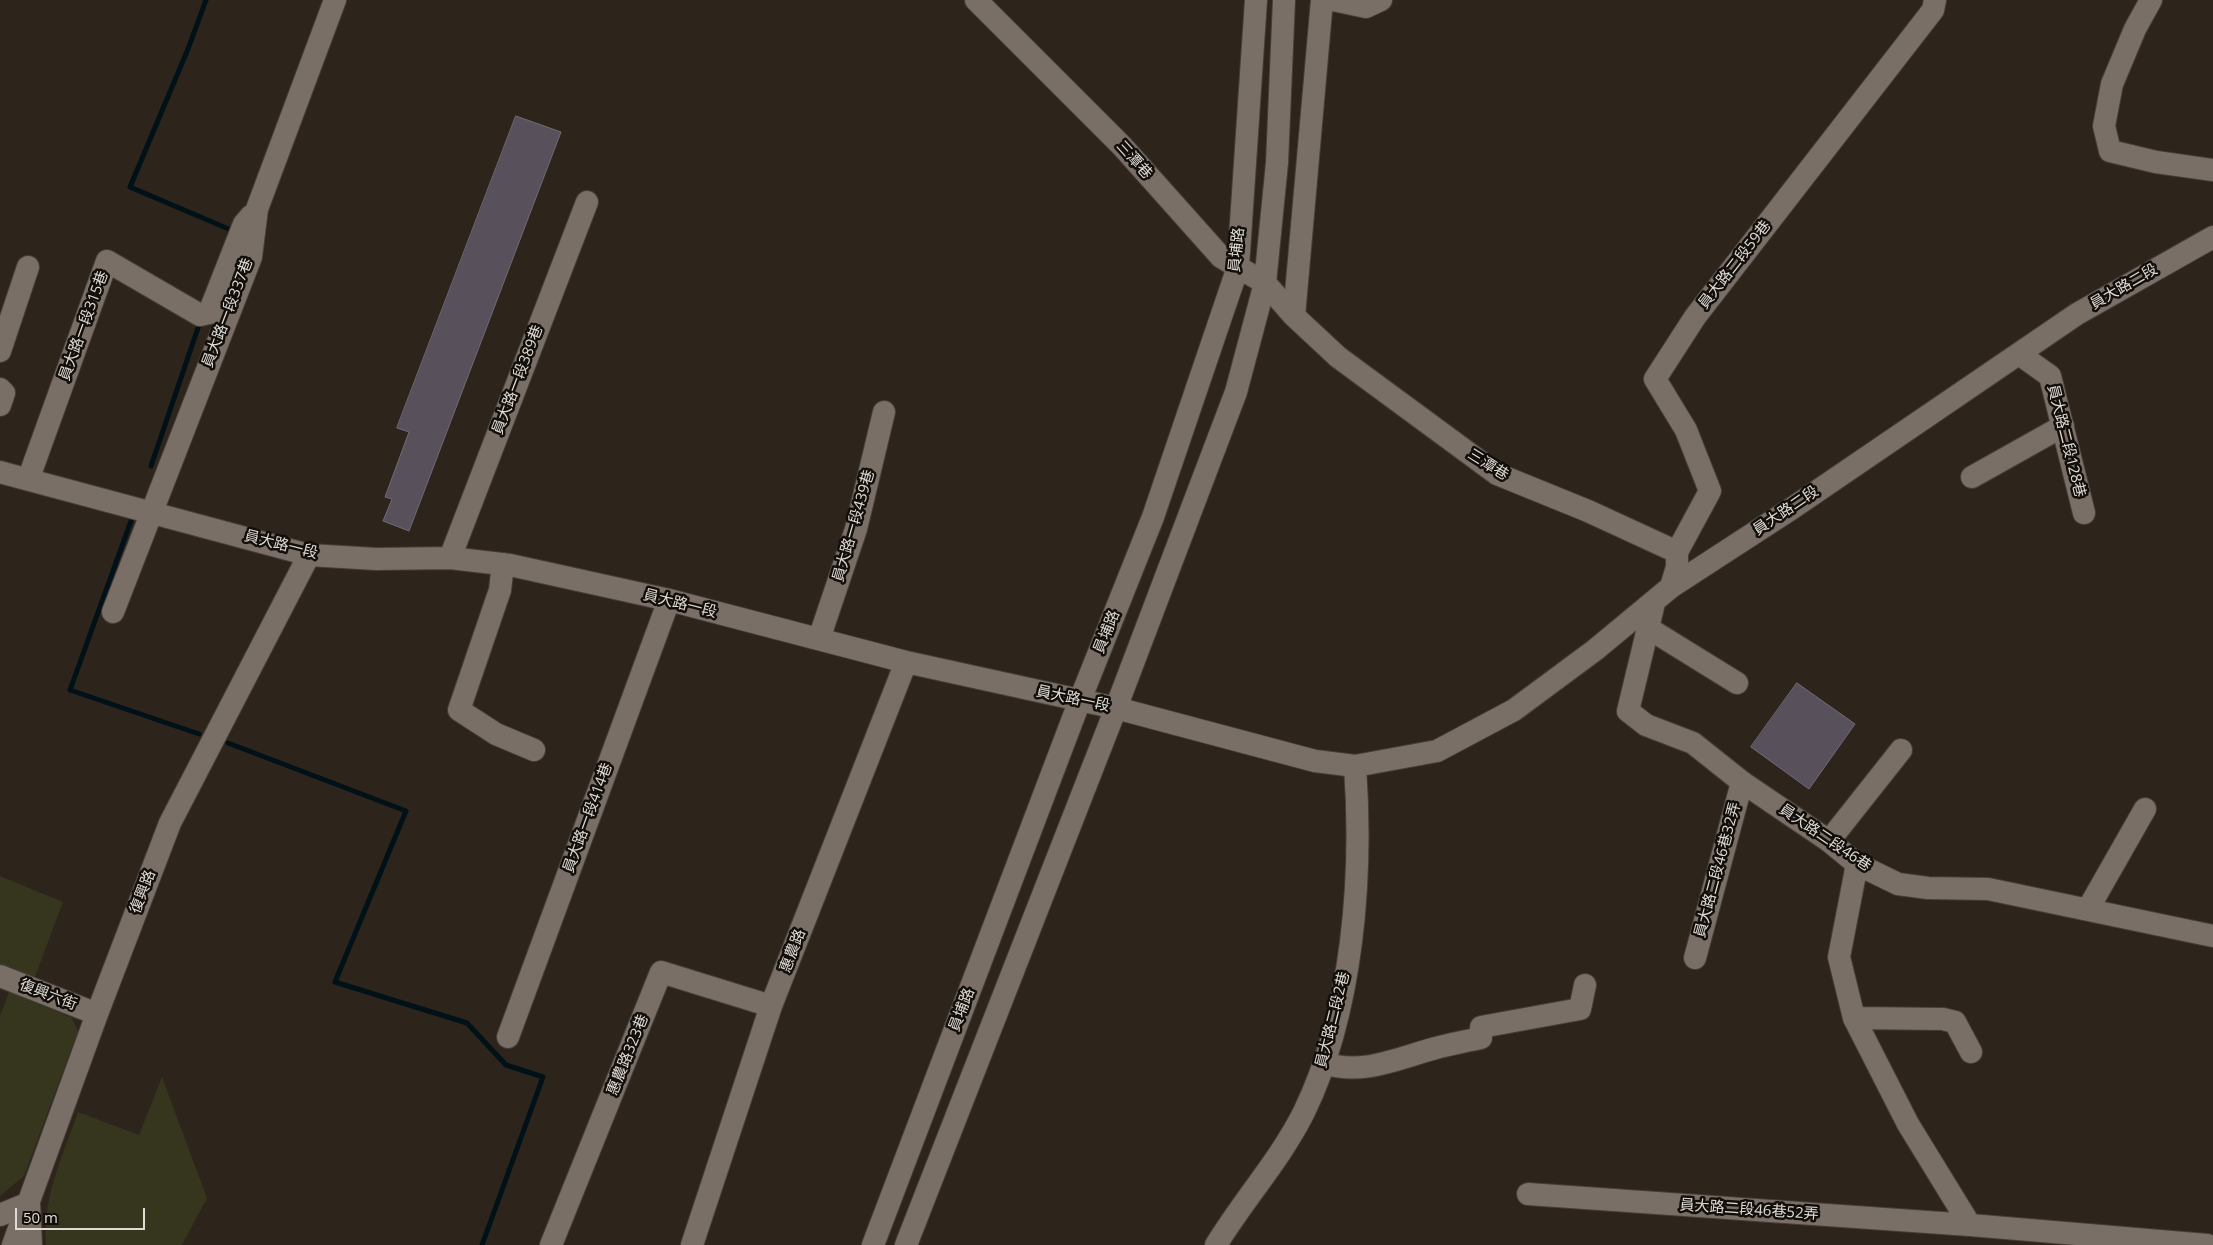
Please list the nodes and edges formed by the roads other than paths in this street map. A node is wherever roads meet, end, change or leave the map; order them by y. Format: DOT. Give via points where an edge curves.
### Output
graph roads {
  1 [pos="335,0"];
  2 [pos="976,0"];
  3 [pos="1256,0"];
  4 [pos="1284,0"];
  5 [pos="1322,0"];
  6 [pos="1333,0"];
  7 [pos="1381,0"];
  8 [pos="1935,0"];
  9 [pos="2151,0"];
  10 [pos="2213,170"];
  11 [pos="587,202"];
  12 [pos="257,209"];
  13 [pos="2213,237"];
  14 [pos="28,267"];
  15 [pos="1238,267"];
  16 [pos="1265,283"];
  17 [pos="1294,316"];
  18 [pos="0,351"];
  19 [pos="2018,354"];
  20 [pos="0,390"];
  21 [pos="0,405"];
  22 [pos="884,412"];
  23 [pos="2062,426"];
  24 [pos="32,469"];
  25 [pos="0,472"];
  26 [pos="1972,477"];
  27 [pos="152,511"];
  28 [pos="2084,513"];
  29 [pos="1677,552"];
  30 [pos="310,554"];
  31 [pos="450,558"];
  32 [pos="503,564"];
  33 [pos="1671,587"];
  34 [pos="669,600"];
  35 [pos="1654,602"];
  36 [pos="113,612"];
  37 [pos="1648,628"];
  38 [pos="819,640"];
  39 [pos="906,662"];
  40 [pos="1737,683"];
  41 [pos="1080,700"];
  42 [pos="1116,708"];
  43 [pos="534,750"];
  44 [pos="1901,750"];
  45 [pos="1355,766"];
  46 [pos="1742,782"];
  47 [pos="2146,809"];
  48 [pos="1829,841"];
  49 [pos="1857,864"];
  50 [pos="2088,909"];
  51 [pos="2213,936"];
  52 [pos="1695,958"];
  53 [pos="0,976"];
  54 [pos="1585,985"];
  55 [pos="771,1006"];
  56 [pos="97,1014"];
  57 [pos="1854,1018"];
  58 [pos="508,1036"];
  59 [pos="1971,1052"];
  60 [pos="1324,1063"];
  61 [pos="1528,1194"];
  62 [pos="29,1203"];
  63 [pos="0,1215"];
  64 [pos="1970,1225"];
  65 [pos="2143,1242"];
  66 [pos="13,1245"];
  67 [pos="31,1245"];
  68 [pos="551,1245"];
  69 [pos="692,1245"];
  70 [pos="873,1245"];
  71 [pos="906,1245"];
  72 [pos="1216,1245"];
  73 [pos="2207,1245"];
  1 -- 12 [label="street, 員大路一段337巷"];
  2 -- 15 [label="street, 三潭巷" via="1122,146 1221,257"];
  3 -- 15 [label="street, 員埔路"];
  4 -- 16 [label="street, 員埔路" via="1278,163"];
  5 -- 17 [label="street"];
  6 -- 7 [label="street" via="1366,7"];
  8 -- 29 [label="street, 員大路二段59巷" via="1933,10 1695,317 1655,379 1686,430 1710,491"];
  9 -- 10 [label="street" via="2112,84 2104,126 2110,151"];
  11 -- 31 [label="street, 員大路一段389巷"];
  12 -- 24 [label="street, 員大路一段315巷" via="244,224 208,313 200,316 107,261"];
  12 -- 27 [label="street, 員大路一段337巷" via="251,257"];
  13 -- 19 [label="street, 員大路二段" via="2077,314"];
  14 -- 18 [label="street"];
  15 -- 16 [label="street, 三潭巷"];
  15 -- 41 [label="street, 員埔路" via="1153,517"];
  16 -- 17 [label="street, 三潭巷"];
  16 -- 42 [label="street, 員埔路" via="1236,392"];
  17 -- 29 [label="street, 三潭巷" via="1338,358 1497,474"];
  19 -- 23 [label="street, 員大路二段128巷" via="2050,376"];
  19 -- 33 [label="street, 員大路二段"];
  20 -- 21 [label="street" via="4,392"];
  22 -- 38 [label="street, 員大路一段439巷" via="856,529"];
  23 -- 26 [label="street"];
  23 -- 28 [label="street, 員大路二段128巷"];
  25 -- 27 [label="street, 員大路一段"];
  27 -- 30 [label="street, 員大路一段"];
  27 -- 36 [label="street, 員大路一段337巷"];
  29 -- 33 [label="street" via="1677,567"];
  30 -- 31 [label="street, 員大路一段" via="376,559"];
  30 -- 56 [label="street, 復興路" via="170,824"];
  31 -- 32 [label="street, 員大路一段"];
  32 -- 34 [label="street, 員大路一段"];
  32 -- 43 [label="street" via="500,590 459,710 496,734"];
  33 -- 35 [label="street, 員大路二段"];
  34 -- 38 [label="street, 員大路一段"];
  34 -- 58 [label="street, 員大路一段414巷"];
  35 -- 37 [label="street, 員大路二段46巷"];
  35 -- 45 [label="street, 員大路二段" via="1514,710 1437,751"];
  37 -- 40 [label="street"];
  37 -- 46 [label="street, 員大路二段46巷" via="1628,711 1646,725 1693,743"];
  38 -- 39 [label="street, 員大路一段"];
  39 -- 41 [label="street, 員大路一段"];
  39 -- 55 [label="street, 惠農路"];
  41 -- 42 [label="street, 員大路一段"];
  41 -- 70 [label="street, 員埔路"];
  42 -- 45 [label="street, 員大路一段" via="1315,761"];
  42 -- 71 [label="street, 員埔路"];
  44 -- 48 [label="street"];
  45 -- 60 [label="street, 員大路二段2巷" via="1359,837 1355,903 1347,964"];
  46 -- 48 [label="street, 員大路二段46巷"];
  46 -- 52 [label="street, 員大路二段46巷32弄"];
  47 -- 50 [label="street"];
  48 -- 49 [label="street, 員大路二段46巷"];
  49 -- 50 [label="street, 員大路二段46巷" via="1898,884 1988,889"];
  49 -- 57 [label="street" via="1839,957"];
  50 -- 51 [label="street, 員大路二段46巷"];
  53 -- 56 [label="street, 復興六街"];
  54 -- 60 [label="street" via="1580,1009 1482,1027 1481,1038 1436,1047 1372,1067 1349,1069"];
  55 -- 68 [label="street, 惠農路323巷" via="661,972"];
  55 -- 69 [label="street, 惠農路"];
  56 -- 62 [label="street, 復興路"];
  57 -- 59 [label="street" via="1943,1019 1955,1022"];
  57 -- 64 [label="street" via="1908,1124"];
  60 -- 72 [label="street, 員大路二段2巷" via="1290,1138"];
  61 -- 64 [label="street, 員大路二段46巷52弄"];
  62 -- 63 [label="street"];
  62 -- 66 [label="street, 復興路"];
  62 -- 67 [label="street"];
  64 -- 65 [label="street, 員大路二段46巷52弄"];
  65 -- 73 [label="street, 員大路二段46巷52弄"];
}
